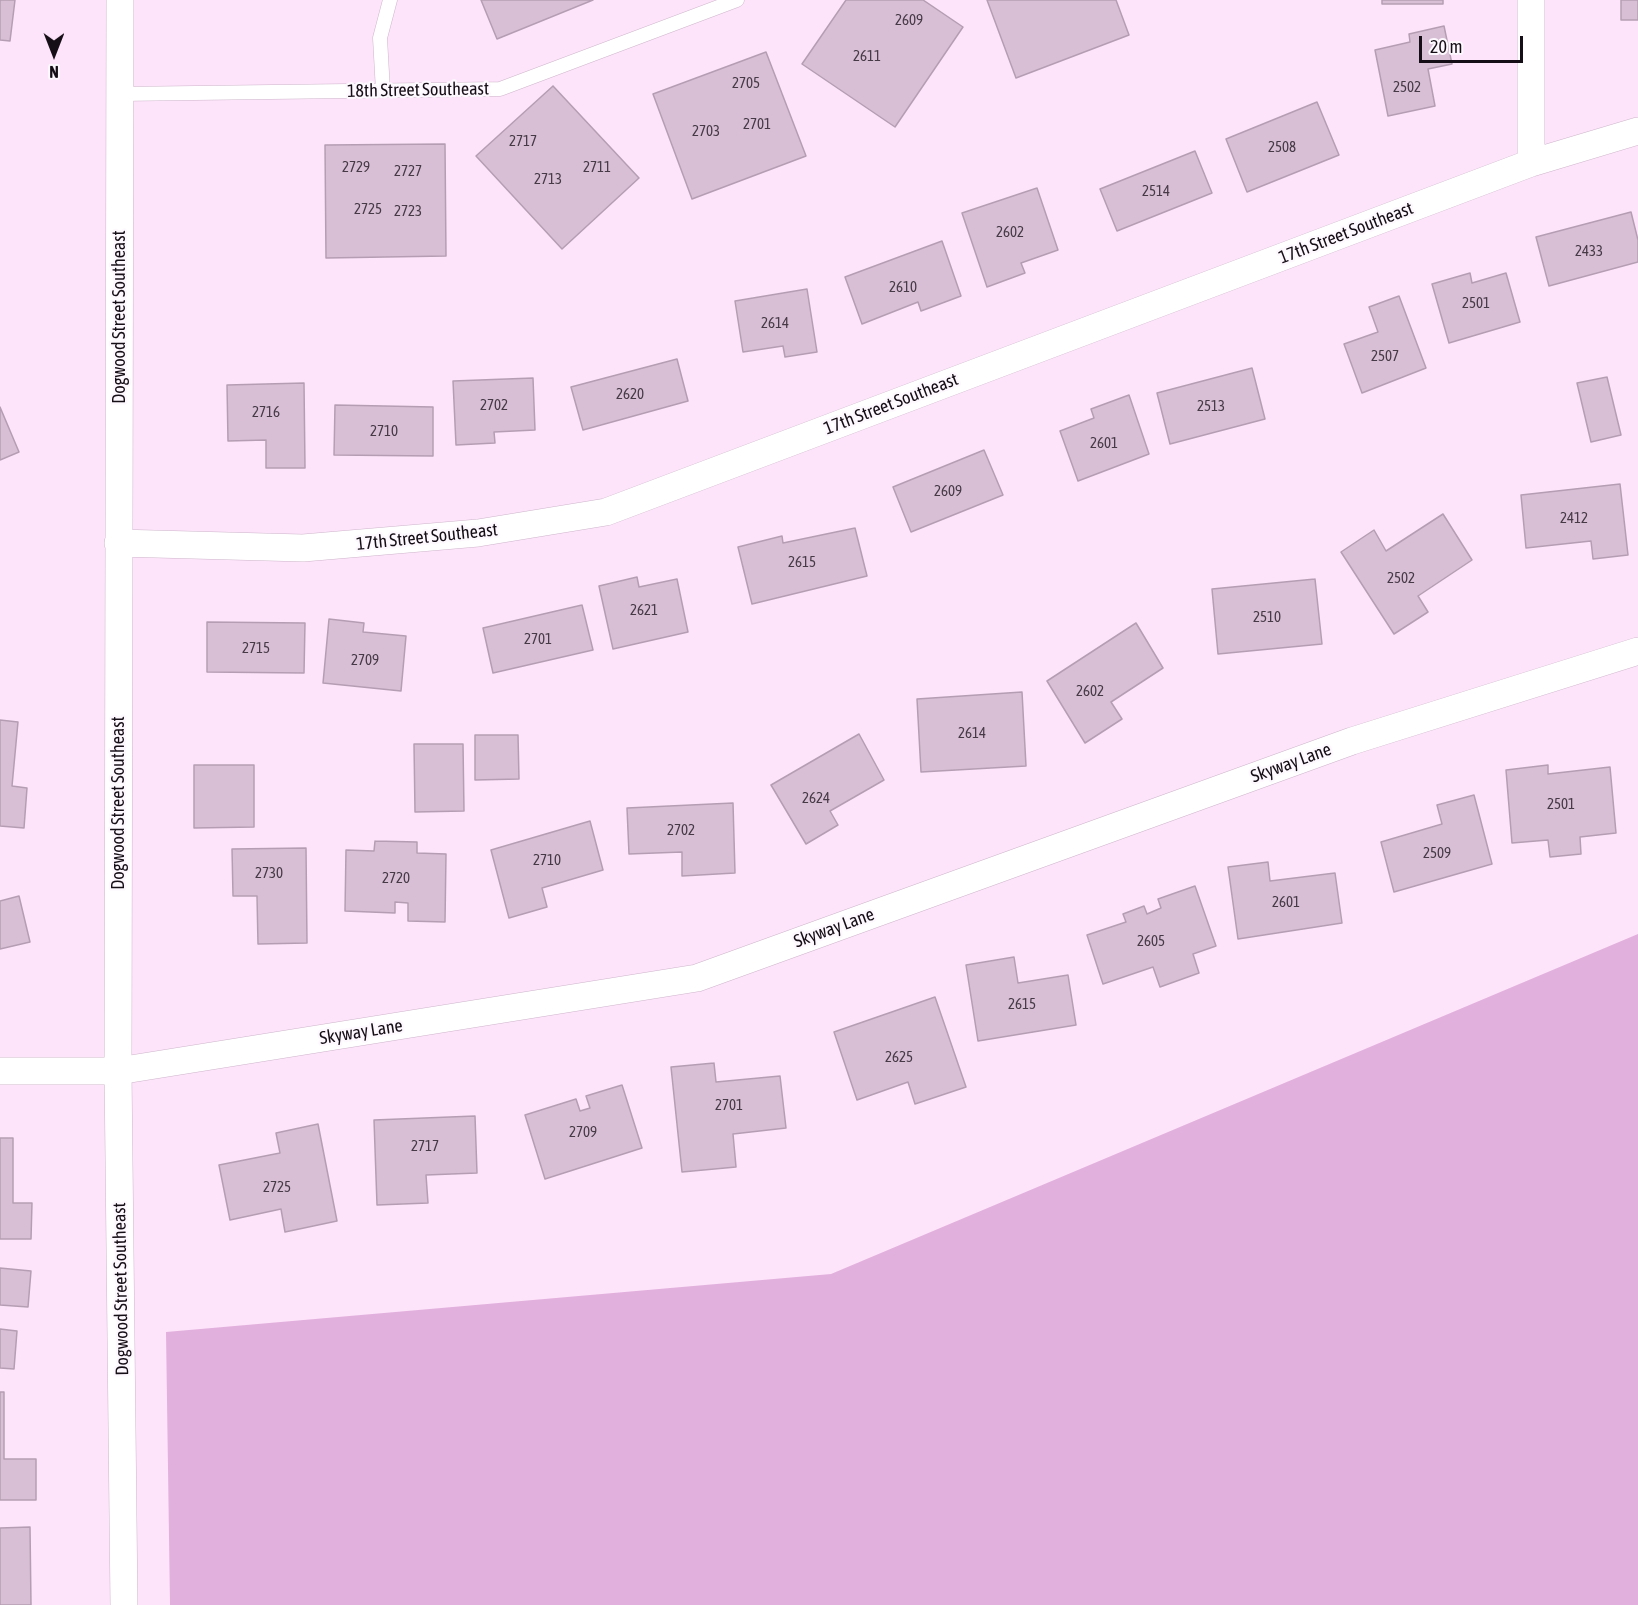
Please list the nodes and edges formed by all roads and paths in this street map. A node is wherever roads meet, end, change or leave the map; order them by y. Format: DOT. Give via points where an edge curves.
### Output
graph roads {
  1 [pos="120,0"];
  2 [pos="390,0"];
  3 [pos="737,0"];
  4 [pos="1531,0"];
  5 [pos="383,91"];
  6 [pos="119,94"];
  7 [pos="1638,131"];
  8 [pos="1531,163"];
  9 [pos="118,543"];
  10 [pos="1638,651"];
  11 [pos="0,1071"];
  12 [pos="118,1071"];
  13 [pos="124,1605"];
  1 -- 6 [label="street, Dogwood Street Southeast"];
  2 -- 5 [label="lane" via="380,38"];
  3 -- 5 [label="lane, 18th Street Southeast" via="500,89"];
  4 -- 8 [label="street"];
  5 -- 6 [label="lane, 18th Street Southeast"];
  6 -- 9 [label="street, Dogwood Street Southeast"];
  7 -- 8 [label="street, 17th Street Southeast"];
  8 -- 9 [label="street, 17th Street Southeast" via="606,512 478,533 303,548"];
  9 -- 12 [label="street, Dogwood Street Southeast"];
  10 -- 12 [label="street, Skyway Lane" via="1352,741 697,978"];
  11 -- 12 [label="street, Skyway Lane"];
  12 -- 13 [label="street, Dogwood Street Southeast"];
}
